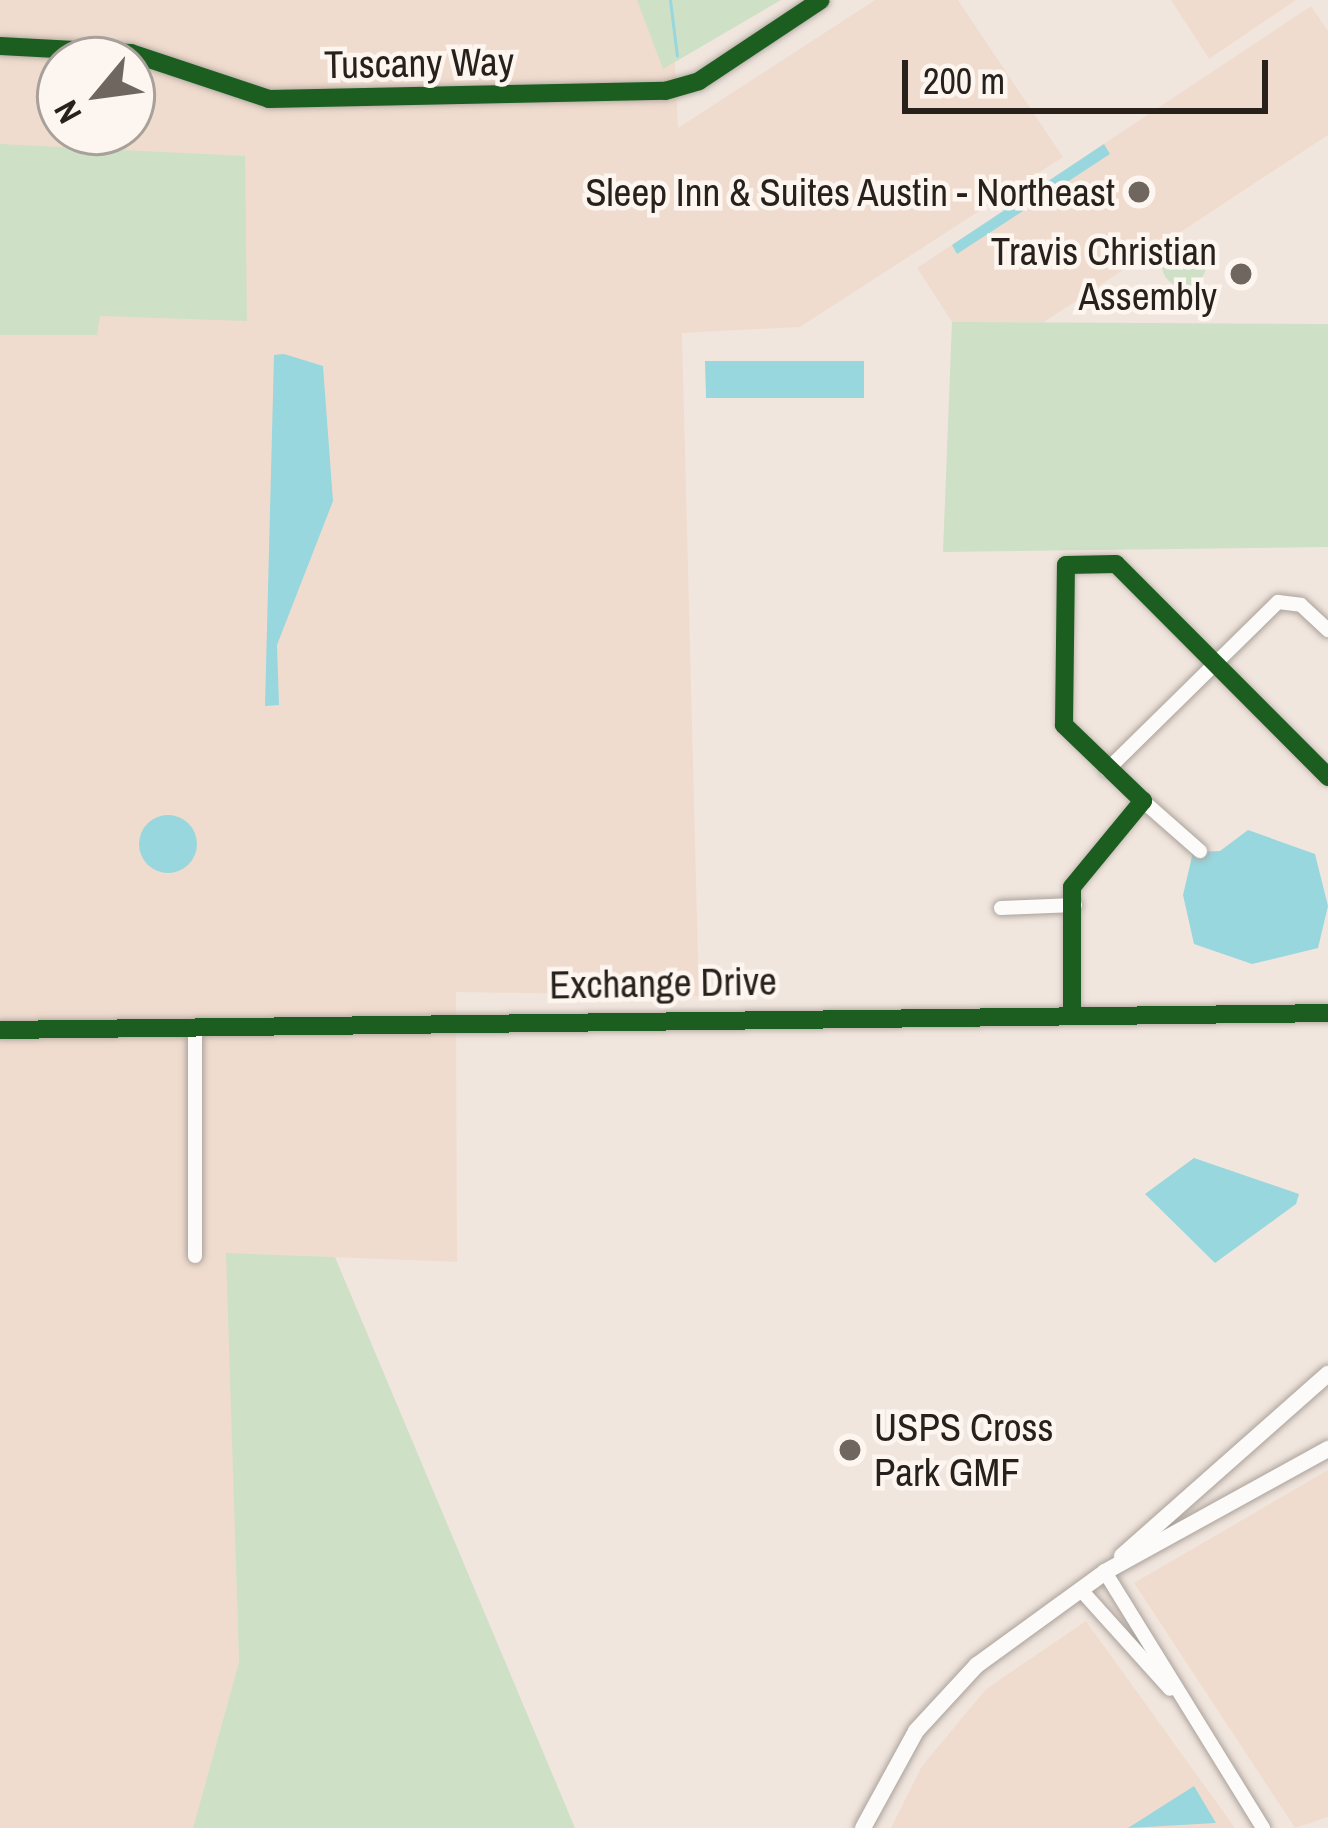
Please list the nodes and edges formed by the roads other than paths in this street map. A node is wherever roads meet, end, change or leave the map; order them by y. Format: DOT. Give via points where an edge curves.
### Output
graph roads {
  1 [pos="821,0"];
  2 [pos="0,46"];
  3 [pos="1328,630"];
  4 [pos="1213,664"];
  5 [pos="1107,770"];
  6 [pos="1328,777"];
  7 [pos="1143,801"];
  8 [pos="1200,851"];
  9 [pos="1075,905"];
  10 [pos="1001,908"];
  11 [pos="1072,1013"];
  12 [pos="1328,1013"];
  13 [pos="0,1030"];
  14 [pos="194,1030"];
  15 [pos="194,1256"];
  16 [pos="1328,1374"];
  17 [pos="1328,1449"];
  18 [pos="1105,1572"];
  19 [pos="1081,1589"];
  20 [pos="1174,1692"];
  21 [pos="863,1828"];
  22 [pos="1263,1828"];
  1 -- 2 [label="street, Tuscany Way" via="665,91 268,99 131,53"];
  3 -- 4 [label="street" via="1300,604 1278,602"];
  4 -- 5 [label="street"];
  4 -- 5 [label="street" via="1116,564 1066,566 1064,725"];
  4 -- 6 [label="street"];
  5 -- 7 [label="street"];
  7 -- 8 [label="street"];
  7 -- 9 [label="street" via="1072,887"];
  9 -- 10 [label="street"];
  9 -- 11 [label="street"];
  11 -- 12 [label="street, Exchange Drive"];
  11 -- 14 [label="street, Exchange Drive"];
  13 -- 14 [label="street, Exchange Drive"];
  14 -- 15 [label="street"];
  16 -- 18 [label="street"];
  17 -- 18 [label="street"];
  18 -- 19 [label="street"];
  18 -- 20 [label="street"];
  19 -- 20 [label="street" via="1135,1662"];
  19 -- 21 [label="street" via="952,1689"];
  20 -- 22 [label="street"];
}
